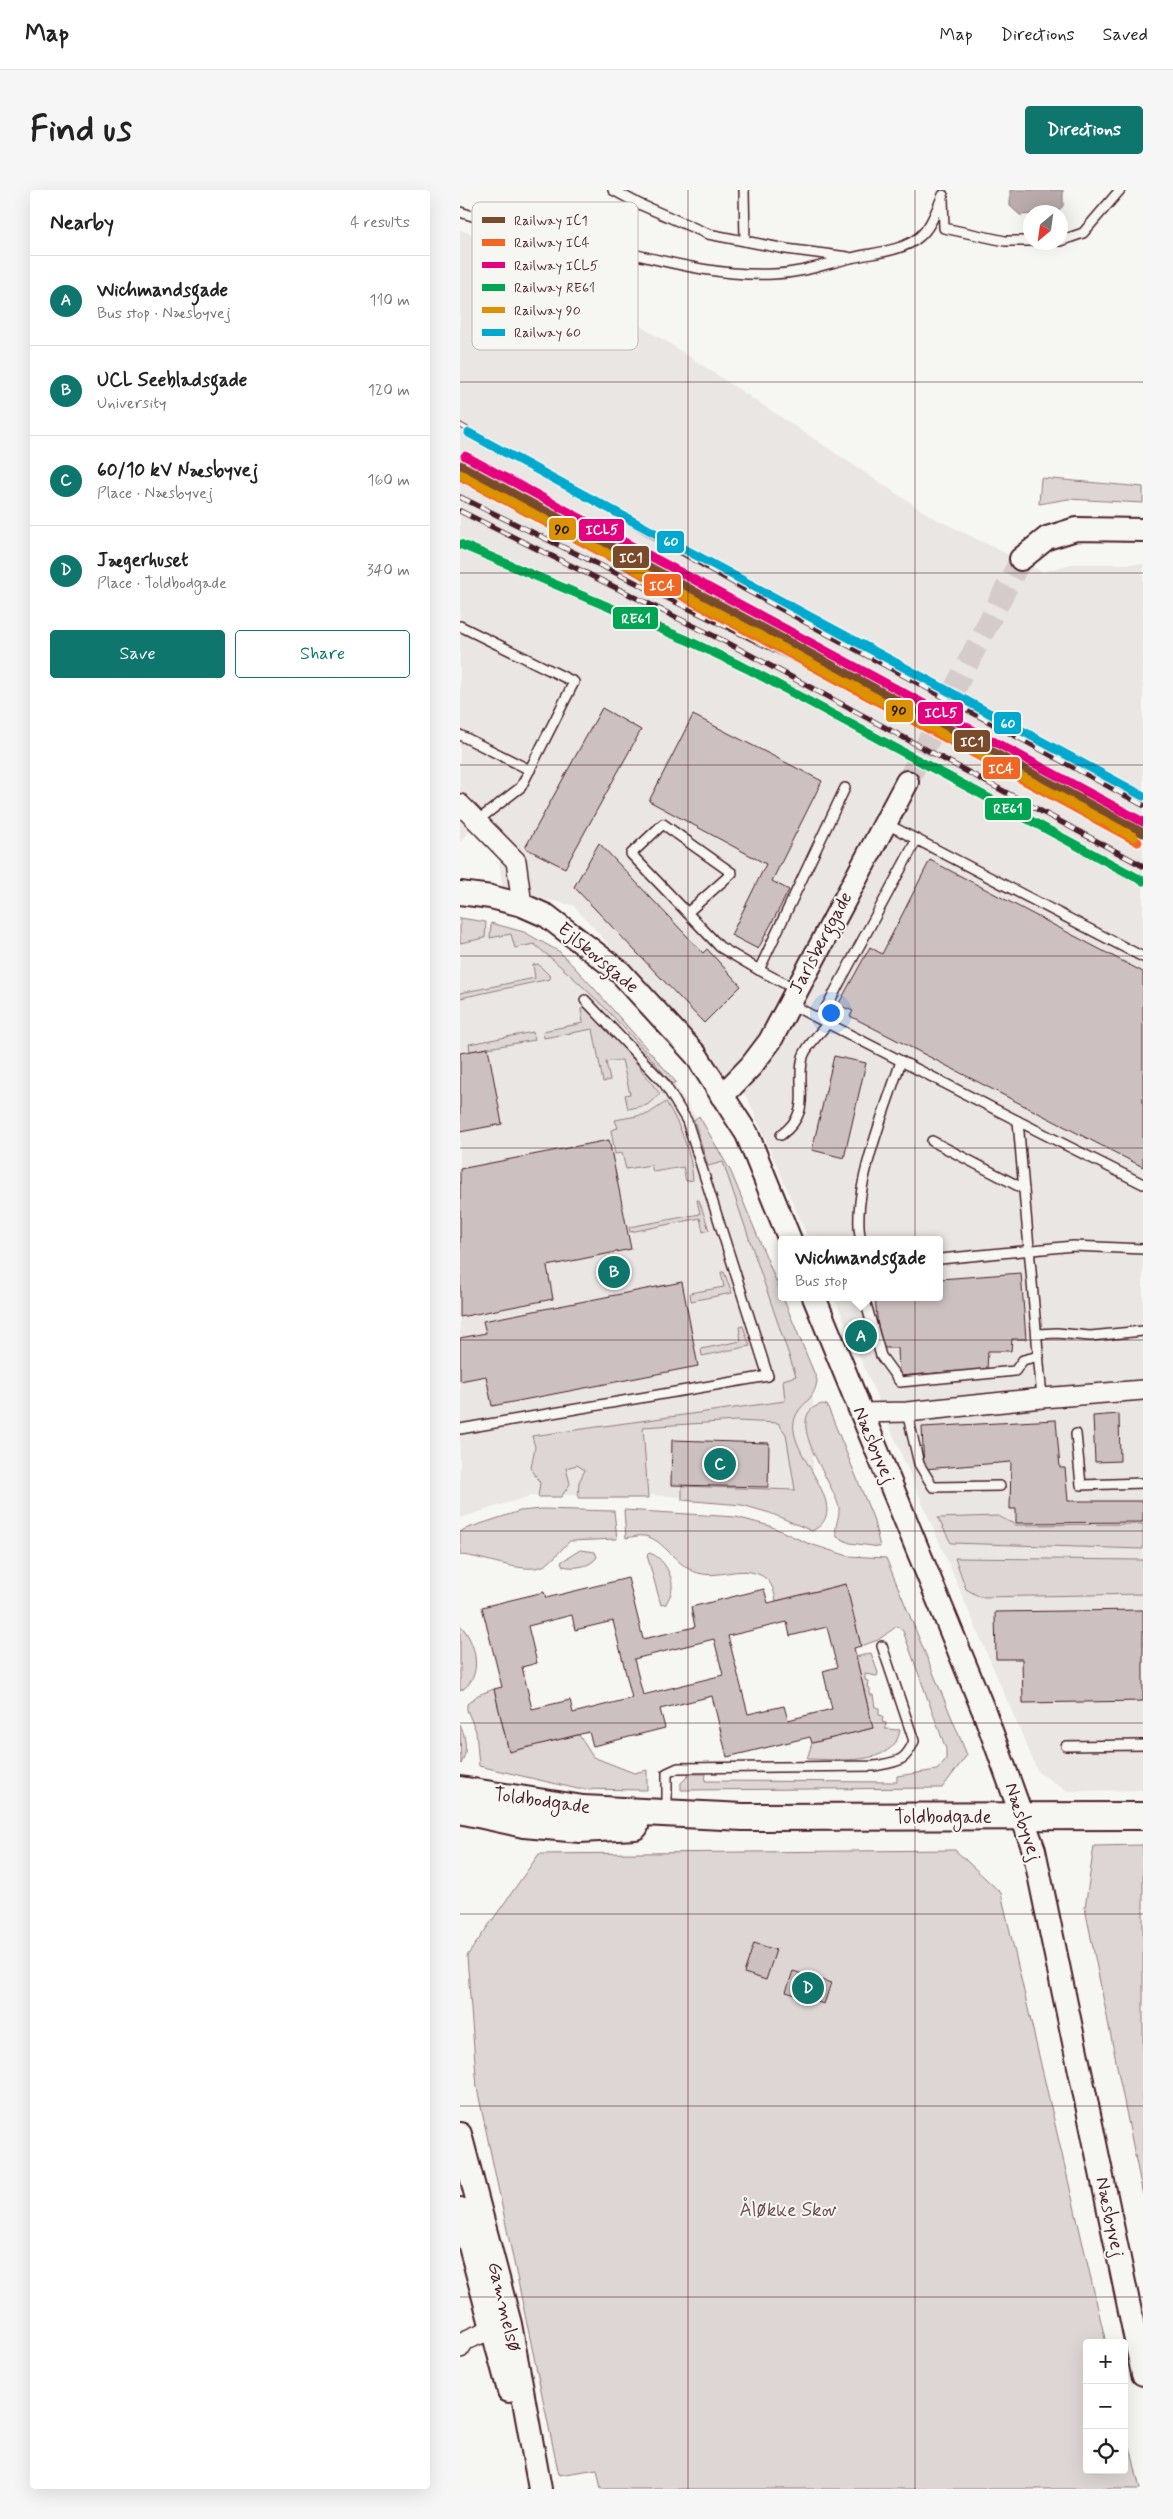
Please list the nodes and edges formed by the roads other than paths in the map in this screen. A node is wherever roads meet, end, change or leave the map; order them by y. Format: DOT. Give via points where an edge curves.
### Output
graph roads {
  1 [pos="613,190"];
  2 [pos="744,190"];
  3 [pos="1120,190"];
  4 [pos="943,192"];
  5 [pos="635,202"];
  6 [pos="638,203"];
  7 [pos="1068,238"];
  8 [pos="745,241"];
  9 [pos="1023,241"];
  10 [pos="638,255"];
  11 [pos="851,258"];
  12 [pos="1143,530"];
  13 [pos="1021,559"];
  14 [pos="460,626"];
  15 [pos="460,735"];
  16 [pos="530,770"];
  17 [pos="907,782"];
  18 [pos="845,788"];
  19 [pos="460,804"];
  20 [pos="477,821"];
  21 [pos="884,822"];
  22 [pos="917,839"];
  23 [pos="460,893"];
  24 [pos="522,905"];
  25 [pos="688,913"];
  26 [pos="1143,957"];
  27 [pos="758,970"];
  28 [pos="793,997"];
  29 [pos="586,1000"];
  30 [pos="824,1021"];
  31 [pos="901,1061"];
  32 [pos="722,1096"];
  33 [pos="1018,1121"];
  34 [pos="781,1135"];
  35 [pos="932,1141"];
  36 [pos="1143,1184"];
  37 [pos="1024,1188"];
  38 [pos="788,1236"];
  39 [pos="860,1236"];
  40 [pos="1030,1249"];
  41 [pos="1143,1249"];
  42 [pos="943,1259"];
  43 [pos="816,1301"];
  44 [pos="865,1301"];
  45 [pos="1143,1331"];
  46 [pos="1037,1334"];
  47 [pos="1039,1356"];
  48 [pos="1143,1390"];
  49 [pos="1042,1398"];
  50 [pos="907,1412"];
  51 [pos="860,1413"];
  52 [pos="460,1429"];
  53 [pos="1076,1434"];
  54 [pos="1143,1483"];
  55 [pos="1000,1486"];
  56 [pos="882,1646"];
  57 [pos="1143,1745"];
  58 [pos="1066,1746"];
  59 [pos="460,1790"];
  60 [pos="460,1810"];
  61 [pos="667,1813"];
  62 [pos="1143,1816"];
  63 [pos="743,1817"];
  64 [pos="1023,1817"];
  65 [pos="460,2134"];
  66 [pos="460,2208"];
  67 [pos="492,2329"];
  68 [pos="460,2348"];
  69 [pos="1143,2374"];
  70 [pos="539,2486"];
  1 -- 5 [label="lane"];
  2 -- 8 [label="lane"];
  3 -- 7 [label="lane" via="1083,233"];
  4 -- 9 [label="lane" via="944,228 1005,241"];
  4 -- 11 [label="lane" via="934,215 919,238 887,252"];
  6 -- 8 [label="lane" via="708,234"];
  8 -- 11 [label="lane"];
  10 -- 11 [label="lane" via="741,274 813,270"];
  12 -- 13 [label="street" via="1076,529 1047,538"];
  14 -- 16 [label="lane" via="574,682"];
  15 -- 16 [label="lane"];
  16 -- 20 [label="lane" via="521,787"];
  17 -- 21 [label="street, Jarlsberggade"];
  18 -- 27 [label="lane"];
  19 -- 20 [label="street"];
  20 -- 24 [label="street" via="516,861"];
  21 -- 22 [label="lane"];
  21 -- 28 [label="street, Jarlsberggade"];
  22 -- 26 [label="lane"];
  22 -- 30 [label="lane"];
  23 -- 24 [label="street, Ejlskovsgade"];
  24 -- 32 [label="street, Ejlskovsgade" via="568,930 620,972 696,1055"];
  25 -- 25 [label="lane" via="631,854 662,824 732,873"];
  25 -- 27 [label="lane" via="720,947"];
  27 -- 28 [label="lane"];
  28 -- 30 [label="lane"];
  28 -- 32 [label="street, Jarlsberggade" via="770,1041"];
  29 -- 52 [label="lane" via="664,1083 687,1121 768,1376"];
  30 -- 31 [label="lane"];
  30 -- 34 [label="lane" via="803,1056 803,1102 792,1127"];
  31 -- 33 [label="lane"];
  31 -- 39 [label="lane" via="866,1171 857,1222"];
  32 -- 38 [label="street" via="747,1134"];
  33 -- 36 [label="lane"];
  33 -- 37 [label="lane"];
  35 -- 37 [label="lane"];
  37 -- 40 [label="lane"];
  40 -- 41 [label="lane" via="1073,1246"];
  40 -- 42 [label="lane"];
  40 -- 46 [label="lane"];
  43 -- 51 [label="street, Næsbyvej"];
  44 -- 47 [label="lane" via="881,1356 900,1382 1015,1371 1023,1360"];
  45 -- 46 [label="lane" via="1090,1336 1057,1332"];
  46 -- 47 [label="lane"];
  47 -- 49 [label="lane"];
  48 -- 49 [label="street"];
  49 -- 50 [label="street"];
  50 -- 51 [label="street"];
  50 -- 55 [label="lane" via="919,1464 933,1487"];
  51 -- 64 [label="street, Næsbyvej" via="981,1705"];
  53 -- 54 [label="lane" via="1081,1485"];
  56 -- 61 [label="lane" via="914,1741 908,1755 899,1761 874,1766 678,1768 668,1773"];
  57 -- 58 [label="lane"];
  59 -- 61 [label="main road, Toldbodgade" via="583,1809"];
  60 -- 63 [label="main road, Toldbodgade" via="524,1824 580,1829"];
  61 -- 63 [label="main road, Toldbodgade"];
  62 -- 64 [label="main road, Toldbodgade"];
  63 -- 64 [label="main road, Toldbodgade"];
  64 -- 69 [label="street, Næsbyvej" via="1046,1905"];
  65 -- 70 [label="street, Gammelsø" via="510,2324"];
  66 -- 67 [label="street, Gammelsø"];
  67 -- 68 [label="street" via="464,2341"];
  67 -- 70 [label="street, Gammelsø"];
}
